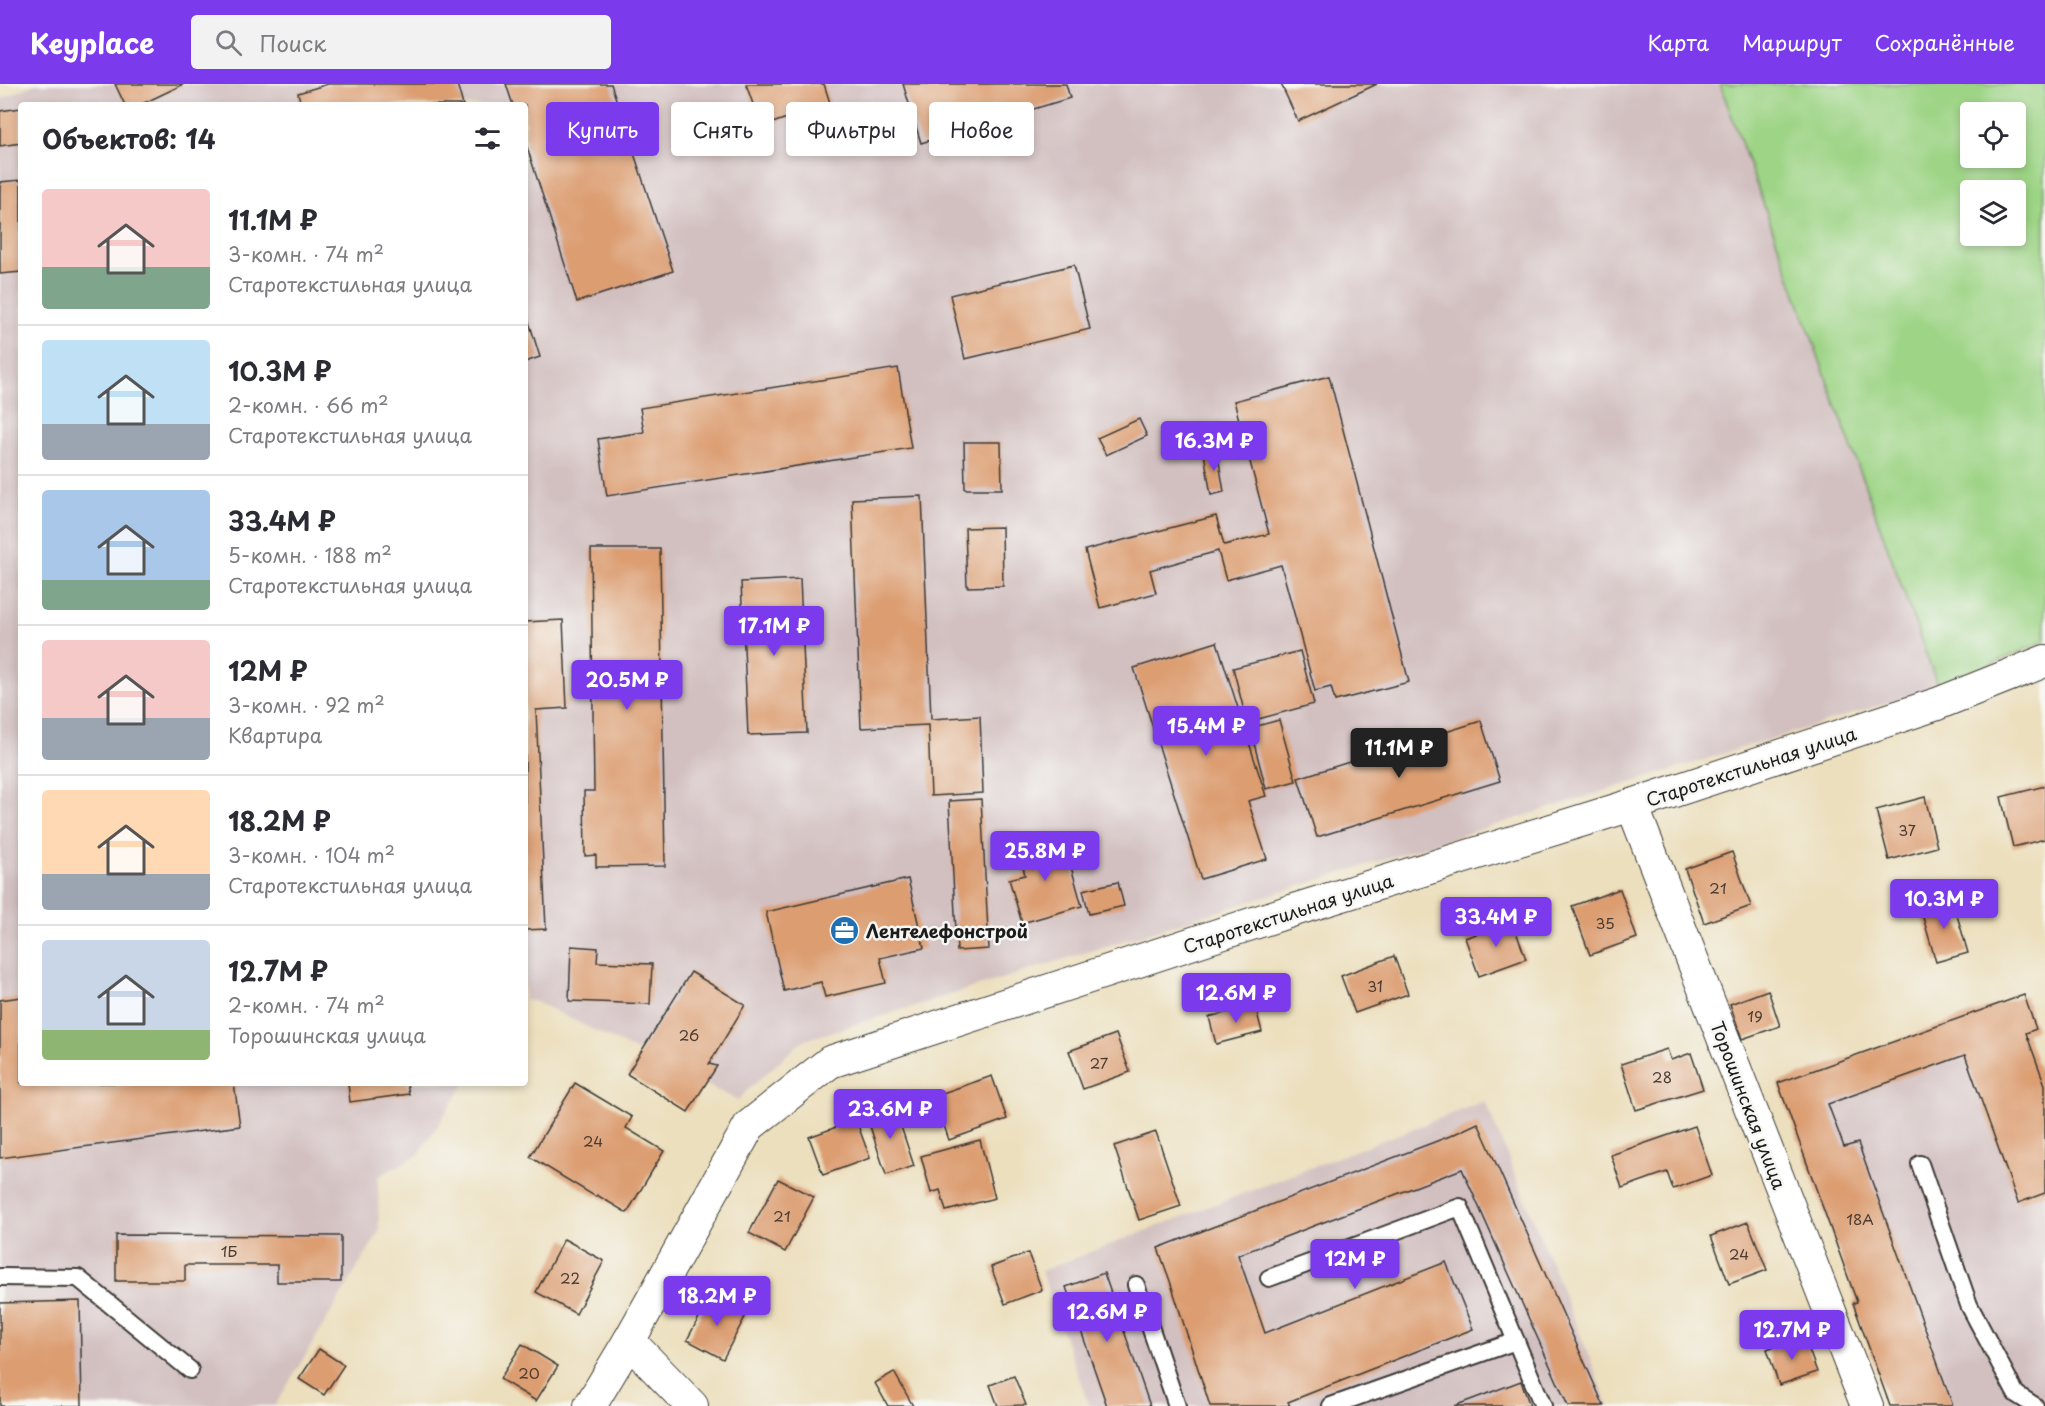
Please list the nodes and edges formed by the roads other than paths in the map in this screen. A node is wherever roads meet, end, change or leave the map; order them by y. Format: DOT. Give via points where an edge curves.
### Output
graph roads {
  1 [pos="2045,661"];
  2 [pos="1632,805"];
  3 [pos="1920,1164"];
  4 [pos="0,1277"];
  5 [pos="1269,1278"];
  6 [pos="1136,1285"];
  7 [pos="629,1341"];
  8 [pos="1516,1341"];
  9 [pos="190,1370"];
  10 [pos="590,1406"];
  11 [pos="692,1406"];
  12 [pos="1177,1406"];
  13 [pos="1331,1406"];
  14 [pos="1543,1406"];
  15 [pos="1867,1406"];
  16 [pos="2035,1406"];
  1 -- 2 [label="street, Старотекстильная улица" via="1937,704"];
  2 -- 7 [label="street, Старотекстильная улица" via="1294,910 830,1062 749,1126"];
  2 -- 15 [label="street, Торошинская улица"];
  3 -- 16 [label="lane" via="1969,1305 2016,1394"];
  4 -- 9 [label="lane" via="78,1278"];
  5 -- 8 [label="lane" via="1460,1207"];
  6 -- 12 [label="lane"];
  7 -- 10 [label="street, Старотекстильная улица"];
  7 -- 11 [label="street"];
  8 -- 13 [label="lane"];
  8 -- 14 [label="lane"];
}
